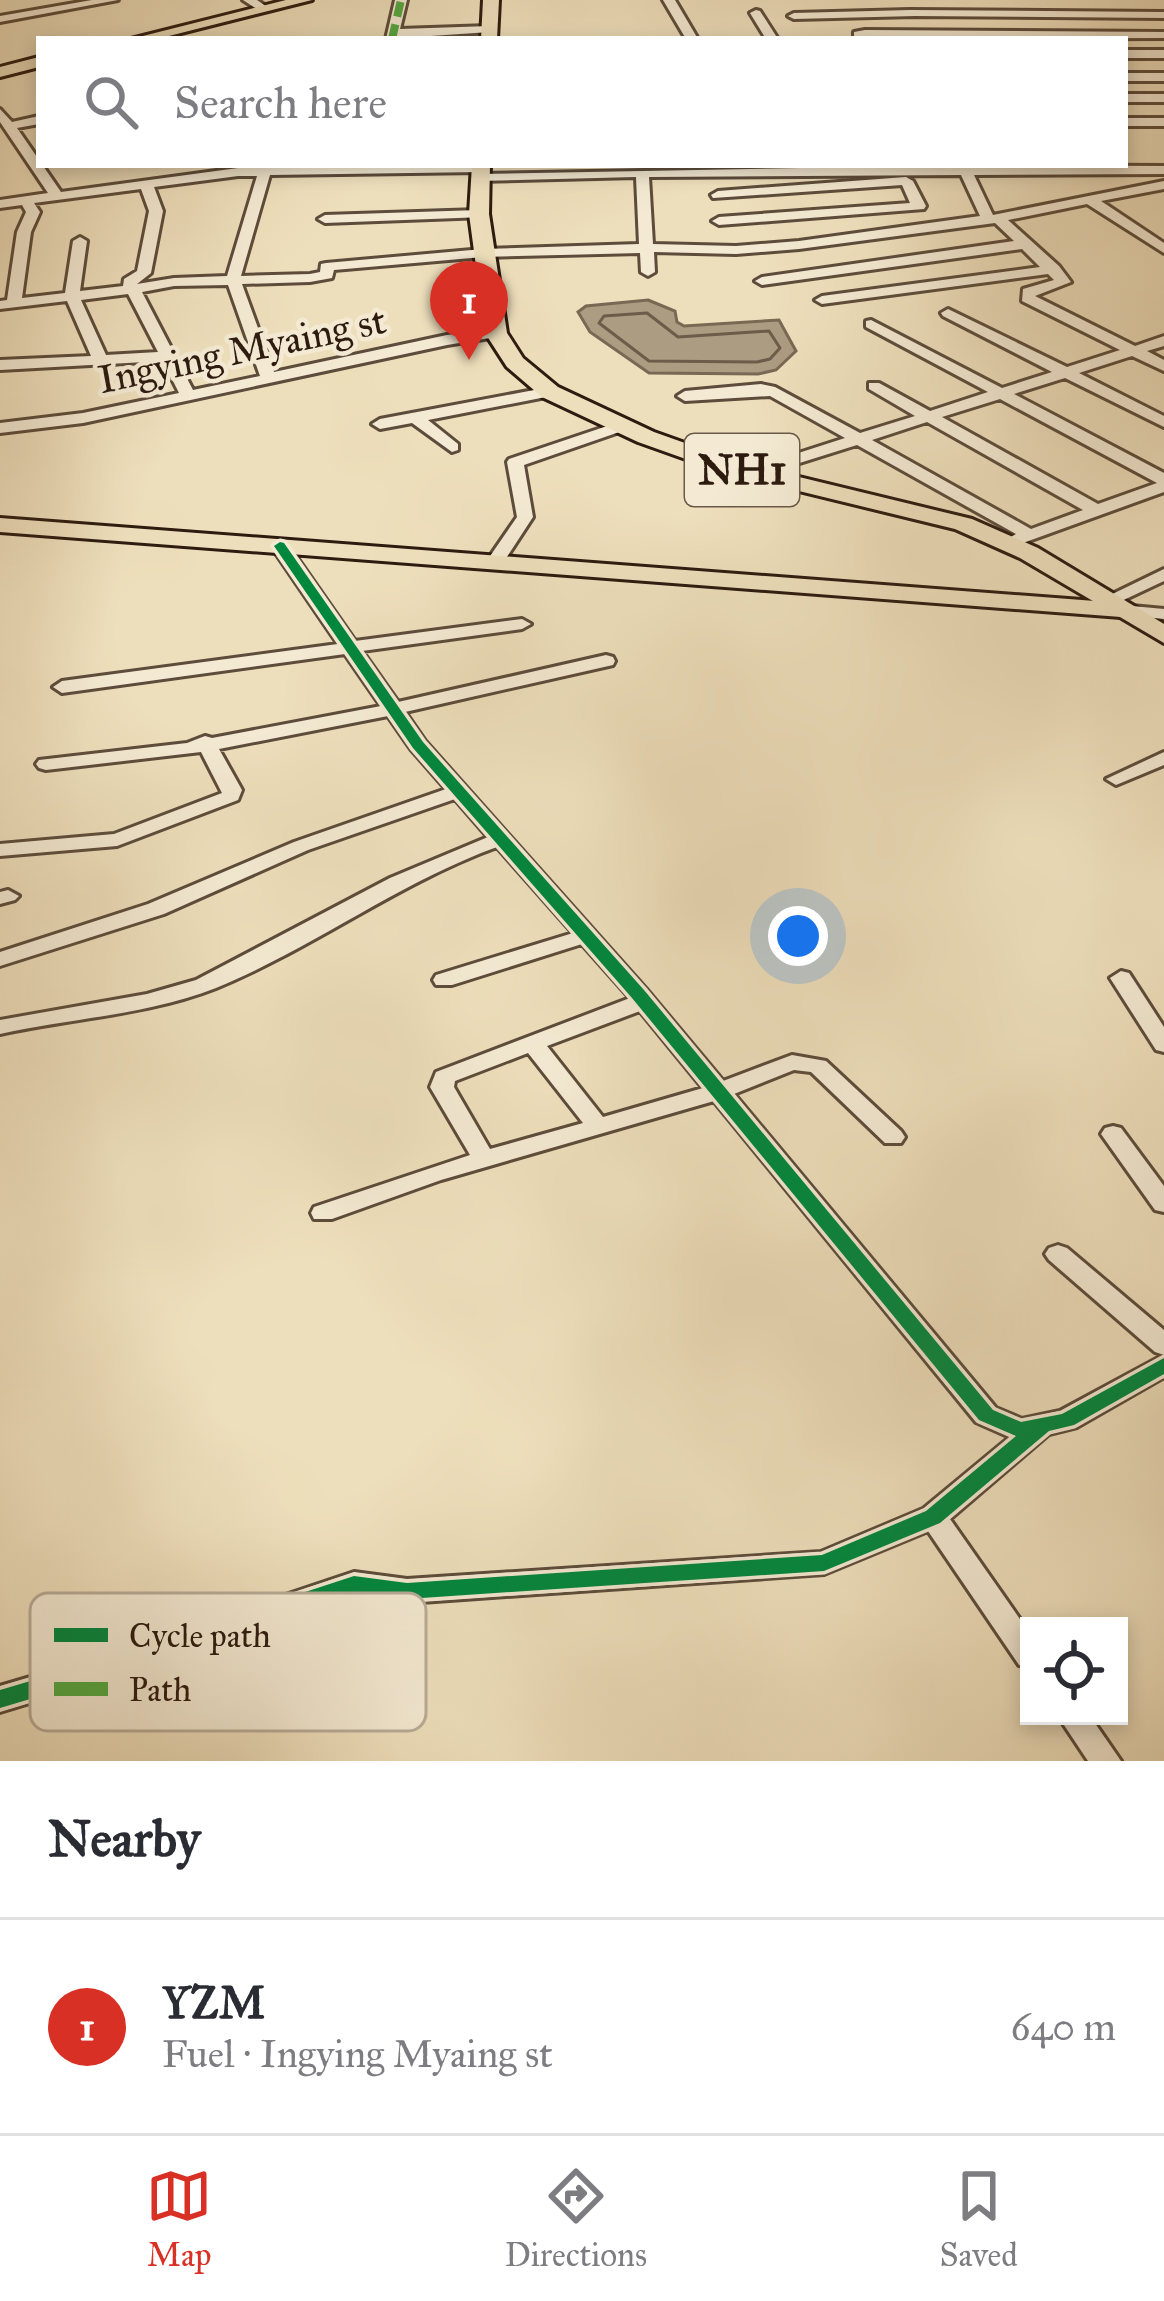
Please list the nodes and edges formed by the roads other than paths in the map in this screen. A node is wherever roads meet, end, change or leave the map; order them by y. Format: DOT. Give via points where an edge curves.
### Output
graph roads {
  1 [pos="112,0"];
  2 [pos="249,0"];
  3 [pos="305,0"];
  4 [pos="401,0"];
  5 [pos="669,0"];
  6 [pos="265,9"];
  7 [pos="908,9"];
  8 [pos="756,13"];
  9 [pos="1059,14"];
  10 [pos="1164,15"];
  11 [pos="794,16"];
  12 [pos="0,19"];
  13 [pos="490,22"];
  14 [pos="393,32"];
  15 [pos="1164,35"];
  16 [pos="151,36"];
  17 [pos="690,36"];
  18 [pos="770,36"];
  19 [pos="860,36"];
  20 [pos="918,36"];
  21 [pos="1070,36"];
  22 [pos="1118,36"];
  23 [pos="1128,54"];
  24 [pos="1164,54"];
  25 [pos="36,63"];
  26 [pos="0,72"];
  27 [pos="1128,77"];
  28 [pos="1164,77"];
  29 [pos="1128,98"];
  30 [pos="1164,98"];
  31 [pos="5,119"];
  32 [pos="36,120"];
  33 [pos="1128,122"];
  34 [pos="1164,122"];
  35 [pos="31,151"];
  36 [pos="41,168"];
  37 [pos="952,168"];
  38 [pos="965,168"];
  39 [pos="1031,168"];
  40 [pos="227,169"];
  41 [pos="480,170"];
  42 [pos="1164,170"];
  43 [pos="265,171"];
  44 [pos="715,171"];
  45 [pos="903,172"];
  46 [pos="643,173"];
  47 [pos="146,182"];
  48 [pos="1164,185"];
  49 [pos="842,187"];
  50 [pos="779,191"];
  51 [pos="56,195"];
  52 [pos="718,195"];
  53 [pos="25,200"];
  54 [pos="1090,200"];
  55 [pos="0,204"];
  56 [pos="855,212"];
  57 [pos="479,214"];
  58 [pos="789,217"];
  59 [pos="325,219"];
  60 [pos="993,219"];
  61 [pos="719,221"];
  62 [pos="868,236"];
  63 [pos="80,241"];
  64 [pos="825,242"];
  65 [pos="1024,244"];
  66 [pos="799,245"];
  67 [pos="645,247"];
  68 [pos="719,249"];
  69 [pos="1164,249"];
  70 [pos="736,250"];
  71 [pos="483,253"];
  72 [pos="856,267"];
  73 [pos="19,268"];
  74 [pos="1054,269"];
  75 [pos="0,270"];
  76 [pos="648,272"];
  77 [pos="233,280"];
  78 [pos="133,289"];
  79 [pos="884,292"];
  80 [pos="72,297"];
  81 [pos="822,300"];
  82 [pos="7,305"];
  83 [pos="948,313"];
  84 [pos="871,324"];
  85 [pos="496,334"];
  86 [pos="1162,343"];
  87 [pos="1134,350"];
  88 [pos="168,356"];
  89 [pos="102,362"];
  90 [pos="0,364"];
  91 [pos="1164,366"];
  92 [pos="1068,372"];
  93 [pos="268,380"];
  94 [pos="874,386"];
  95 [pos="550,392"];
  96 [pos="1001,393"];
  97 [pos="685,396"];
  98 [pos="189,397"];
  99 [pos="415,417"];
  100 [pos="929,417"];
  101 [pos="1164,422"];
  102 [pos="380,424"];
  103 [pos="622,426"];
  104 [pos="0,428"];
  105 [pos="860,440"];
  106 [pos="452,447"];
  107 [pos="752,473"];
  108 [pos="1164,483"];
  109 [pos="1096,511"];
  110 [pos="0,525"];
  111 [pos="1020,539"];
  112 [pos="280,546"];
  113 [pos="495,562"];
  114 [pos="1164,574"];
  115 [pos="1084,588"];
  116 [pos="1061,603"];
  117 [pos="1114,605"];
  118 [pos="1164,614"];
  119 [pos="522,624"];
  120 [pos="1164,634"];
  121 [pos="351,647"];
  122 [pos="606,661"];
  123 [pos="62,687"];
  124 [pos="392,707"];
  125 [pos="205,742"];
  126 [pos="1164,758"];
  127 [pos="46,764"];
  128 [pos="1116,778"];
  129 [pos="459,791"];
  130 [pos="501,839"];
  131 [pos="0,850"];
  132 [pos="587,936"];
  133 [pos="0,959"];
  134 [pos="1121,978"];
  135 [pos="444,980"];
  136 [pos="644,1001"];
  137 [pos="0,1027"];
  138 [pos="532,1043"];
  139 [pos="1164,1045"];
  140 [pos="717,1092"];
  141 [pos="598,1126"];
  142 [pos="1113,1134"];
  143 [pos="893,1137"];
  144 [pos="484,1159"];
  145 [pos="1164,1204"];
  146 [pos="323,1213"];
  147 [pos="1058,1254"];
  148 [pos="1164,1345"];
  149 [pos="1164,1365"];
  150 [pos="1043,1426"];
  151 [pos="933,1517"];
  152 [pos="326,1593"];
  153 [pos="1020,1643"];
  154 [pos="30,1690"];
  155 [pos="0,1699"];
  156 [pos="1080,1725"];
  157 [pos="1106,1761"];
  1 -- 12 [label="street"];
  2 -- 6 [label="street"];
  3 -- 6 [label="main road"];
  4 -- 14 [label="street"];
  5 -- 17 [label="street"];
  6 -- 16 [label="main road"];
  7 -- 9 [label="street"];
  7 -- 11 [label="street"];
  7 -- 20 [label="street"];
  8 -- 18 [label="street"];
  9 -- 10 [label="street"];
  9 -- 21 [label="street"];
  13 -- 14 [label="street"];
  15 -- 22 [label="street"];
  19 -- 20 [label="street"];
  23 -- 24 [label="street"];
  25 -- 26 [label="main road"];
  27 -- 28 [label="street"];
  29 -- 30 [label="street"];
  31 -- 32 [label="street"];
  31 -- 35 [label="street"];
  33 -- 34 [label="street"];
  36 -- 51 [label="street"];
  37 -- 45 [label="street"];
  38 -- 60 [label="street"];
  39 -- 42 [label="street"];
  40 -- 43 [label="street"];
  40 -- 47 [label="street"];
  41 -- 43 [label="street"];
  41 -- 46 [label="street"];
  41 -- 57 [label="highway"];
  43 -- 77 [label="street"];
  44 -- 45 [label="street"];
  44 -- 46 [label="street"];
  44 -- 52 [label="street"];
  45 -- 49 [label="street"];
  45 -- 56 [label="street" via="919,206"];
  46 -- 67 [label="street"];
  47 -- 51 [label="street"];
  47 -- 78 [label="street" via="156,223 144,273 129,282"];
  48 -- 54 [label="street"];
  49 -- 50 [label="street"];
  49 -- 56 [label="street"];
  50 -- 52 [label="street"];
  50 -- 58 [label="street"];
  51 -- 53 [label="street"];
  52 -- 61 [label="street"];
  53 -- 55 [label="street"];
  53 -- 73 [label="street" via="33,212"];
  54 -- 60 [label="street"];
  54 -- 69 [label="street"];
  56 -- 58 [label="street"];
  56 -- 62 [label="street"];
  57 -- 59 [label="street"];
  57 -- 71 [label="highway"];
  58 -- 61 [label="street"];
  58 -- 66 [label="street"];
  60 -- 62 [label="street"];
  60 -- 65 [label="street"];
  61 -- 68 [label="street"];
  62 -- 64 [label="street"];
  63 -- 80 [label="street"];
  64 -- 66 [label="street"];
  64 -- 72 [label="street"];
  65 -- 72 [label="street"];
  65 -- 74 [label="street"];
  66 -- 70 [label="street"];
  67 -- 68 [label="street"];
  67 -- 71 [label="street"];
  67 -- 76 [label="street"];
  68 -- 70 [label="street"];
  70 -- 72 [label="street" via="767,287"];
  71 -- 77 [label="street" via="333,266 310,278"];
  71 -- 85 [label="highway"];
  72 -- 79 [label="street"];
  73 -- 75 [label="street"];
  73 -- 82 [label="street"];
  74 -- 79 [label="street"];
  74 -- 87 [label="street" via="1062,284 1027,298"];
  77 -- 78 [label="street"];
  77 -- 93 [label="street"];
  78 -- 80 [label="street"];
  78 -- 88 [label="street"];
  79 -- 81 [label="street"];
  80 -- 82 [label="street"];
  80 -- 89 [label="street"];
  83 -- 92 [label="street"];
  84 -- 96 [label="street"];
  85 -- 93 [label="street, Ingying Myaing st"];
  85 -- 95 [label="highway, NH1"];
  86 -- 87 [label="street"];
  87 -- 91 [label="street"];
  87 -- 92 [label="street"];
  88 -- 89 [label="street"];
  88 -- 98 [label="street"];
  89 -- 90 [label="street"];
  92 -- 96 [label="street"];
  92 -- 101 [label="street"];
  93 -- 98 [label="street, Ingying Myaing st"];
  94 -- 100 [label="street"];
  95 -- 99 [label="street"];
  95 -- 103 [label="highway, NH1"];
  96 -- 100 [label="street"];
  96 -- 108 [label="street"];
  97 -- 105 [label="street" via="768,389"];
  98 -- 104 [label="street, Ingying Myaing st"];
  99 -- 102 [label="street"];
  99 -- 106 [label="street"];
  100 -- 105 [label="street"];
  100 -- 109 [label="street"];
  103 -- 107 [label="highway, NH1"];
  103 -- 113 [label="street" via="515,462 525,517"];
  105 -- 107 [label="street"];
  105 -- 111 [label="street"];
  107 -- 111 [label="highway, NH1"];
  108 -- 109 [label="street"];
  109 -- 111 [label="street"];
  110 -- 112 [label="main road"];
  111 -- 115 [label="highway, NH1"];
  112 -- 113 [label="main road"];
  112 -- 121 [label="street"];
  113 -- 116 [label="main road"];
  114 -- 117 [label="street"];
  115 -- 116 [label="main road"];
  115 -- 117 [label="highway, NH1"];
  116 -- 117 [label="main road"];
  117 -- 118 [label="street"];
  117 -- 120 [label="highway, NH1"];
  119 -- 121 [label="street"];
  121 -- 123 [label="street"];
  121 -- 124 [label="street"];
  122 -- 124 [label="street"];
  124 -- 125 [label="street"];
  124 -- 129 [label="street"];
  125 -- 127 [label="street"];
  125 -- 131 [label="street" via="231,796 117,840"];
  126 -- 128 [label="street"];
  129 -- 130 [label="street"];
  129 -- 133 [label="street" via="301,846 156,910"];
  130 -- 132 [label="street"];
  130 -- 137 [label="street" via="457,853 182,992"];
  132 -- 135 [label="street"];
  132 -- 136 [label="street"];
  134 -- 139 [label="street"];
  136 -- 138 [label="street"];
  136 -- 140 [label="street"];
  138 -- 141 [label="street"];
  138 -- 144 [label="street" via="444,1076 442,1087"];
  140 -- 141 [label="street"];
  140 -- 143 [label="street" via="792,1062 818,1066"];
  140 -- 150 [label="street" via="986,1415 1020,1430"];
  141 -- 144 [label="street"];
  142 -- 145 [label="street"];
  144 -- 146 [label="street"];
  147 -- 148 [label="street"];
  149 -- 150 [label="street"];
  150 -- 151 [label="street"];
  151 -- 152 [label="street" via="824,1563 407,1591 354,1584"];
  151 -- 153 [label="street"];
  154 -- 155 [label="street"];
  156 -- 157 [label="street"];
}
